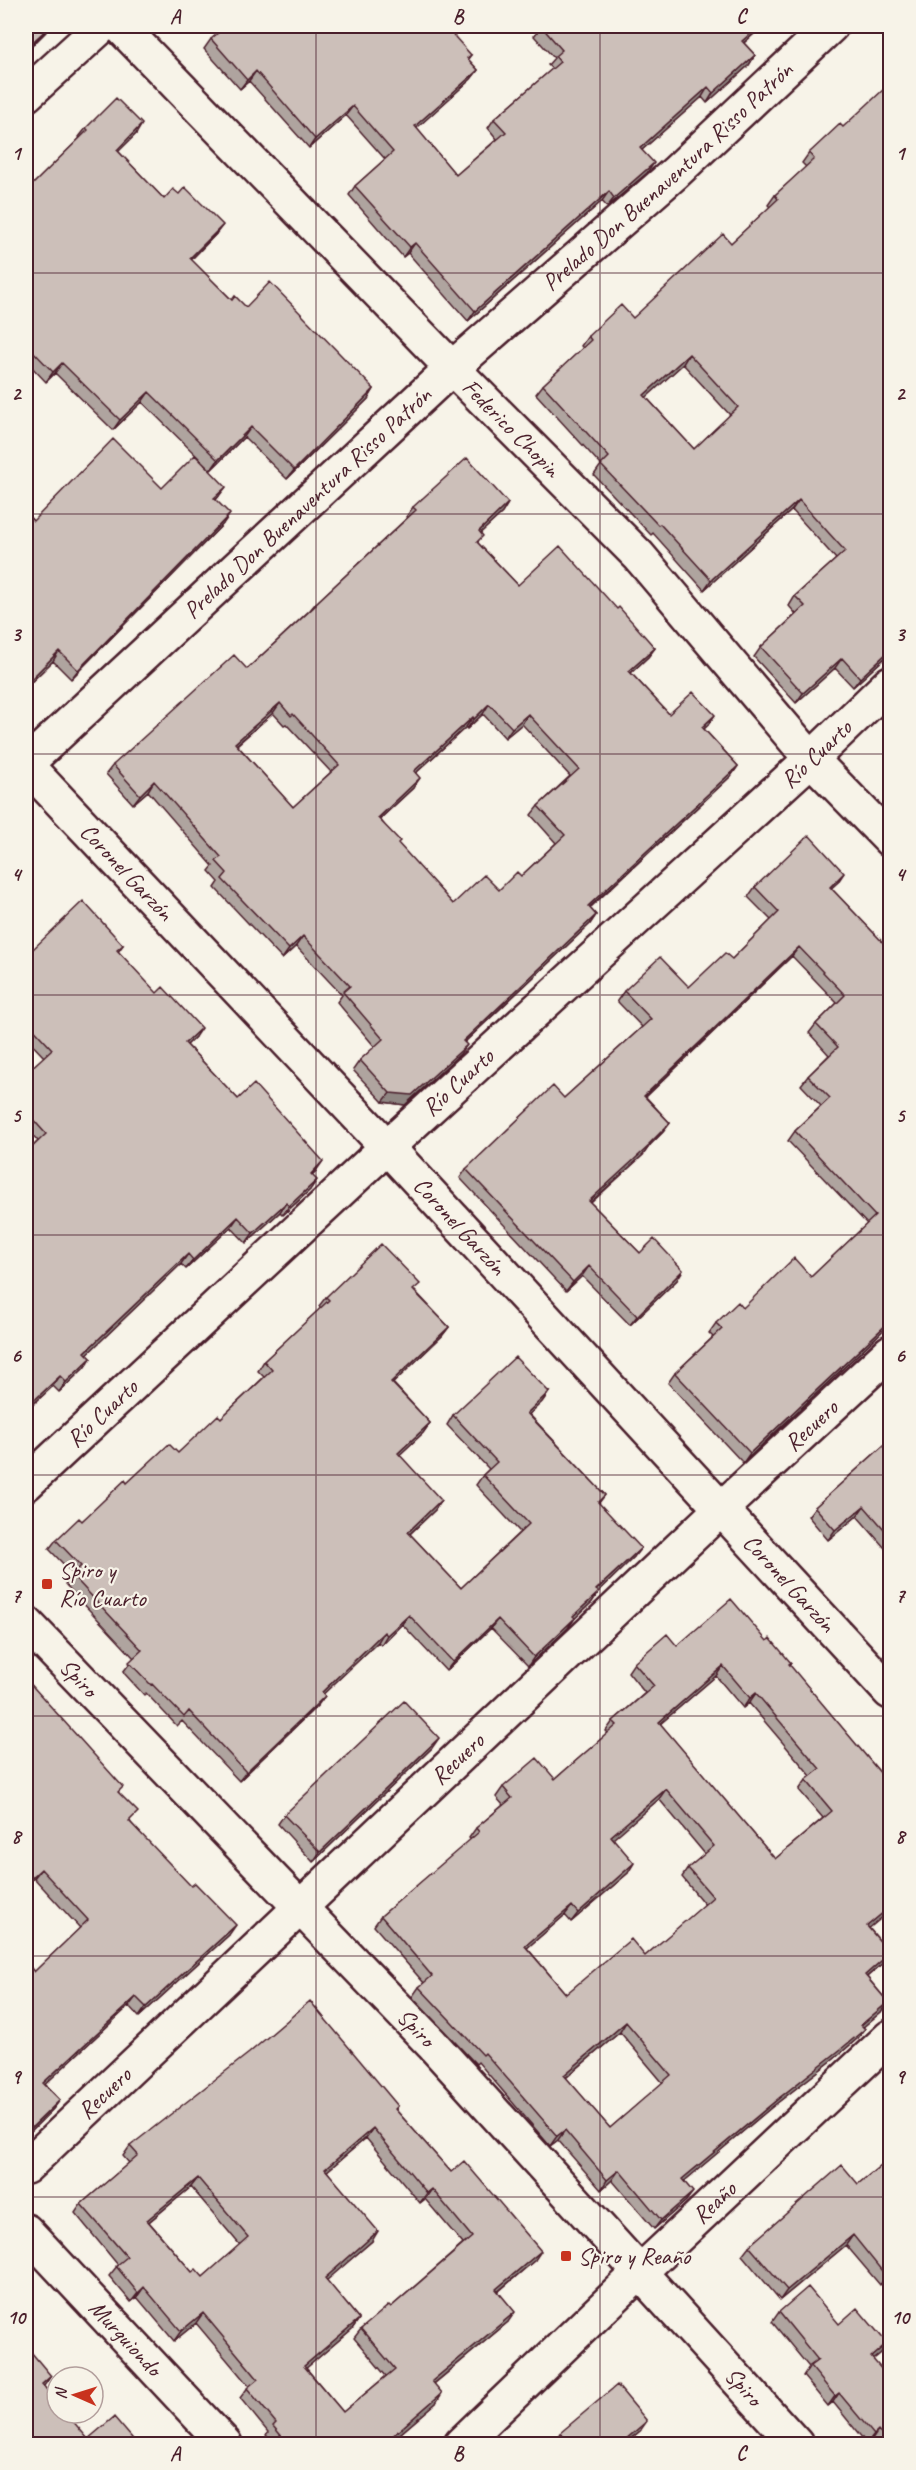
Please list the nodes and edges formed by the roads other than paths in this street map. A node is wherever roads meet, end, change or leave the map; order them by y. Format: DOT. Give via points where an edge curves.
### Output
graph roads {
  1 [pos="102,26"];
  2 [pos="120,26"];
  3 [pos="831,26"];
  4 [pos="26,94"];
  5 [pos="452,368"];
  6 [pos="891,683"];
  7 [pos="811,759"];
  8 [pos="26,764"];
  9 [pos="891,840"];
  10 [pos="387,1147"];
  11 [pos="891,1352"];
  12 [pos="26,1484"];
  13 [pos="722,1508"];
  14 [pos="26,1623"];
  15 [pos="891,1692"];
  16 [pos="298,1907"];
  17 [pos="891,2037"];
  18 [pos="26,2167"];
  19 [pos="26,2231"];
  20 [pos="640,2272"];
  21 [pos="225,2445"];
  22 [pos="461,2445"];
  23 [pos="796,2445"];
  1 -- 4 [label="street"];
  2 -- 5 [label="street, Federico Chopin"];
  3 -- 5 [label="street, Prelado Don Buenaventura Risso Patrón" via="675,173"];
  5 -- 7 [label="street, Federico Chopin" via="639,556"];
  5 -- 8 [label="street, Prelado Don Buenaventura Risso Patrón"];
  6 -- 7 [label="street, Río Cuarto"];
  7 -- 9 [label="street, Federico Chopin"];
  7 -- 10 [label="street, Río Cuarto"];
  8 -- 10 [label="street, Coronel Garzón"];
  10 -- 12 [label="street, Río Cuarto"];
  10 -- 13 [label="street, Coronel Garzón"];
  11 -- 13 [label="street, Recuero"];
  13 -- 15 [label="street, Coronel Garzón"];
  13 -- 16 [label="street, Recuero"];
  14 -- 16 [label="street, Spiro"];
  16 -- 18 [label="street, Recuero"];
  16 -- 20 [label="street, Spiro" via="432,2044"];
  17 -- 20 [label="street, Reaño"];
  19 -- 21 [label="street, Murguiondo"];
  20 -- 22 [label="street, Reaño"];
  20 -- 23 [label="street, Spiro"];
}
